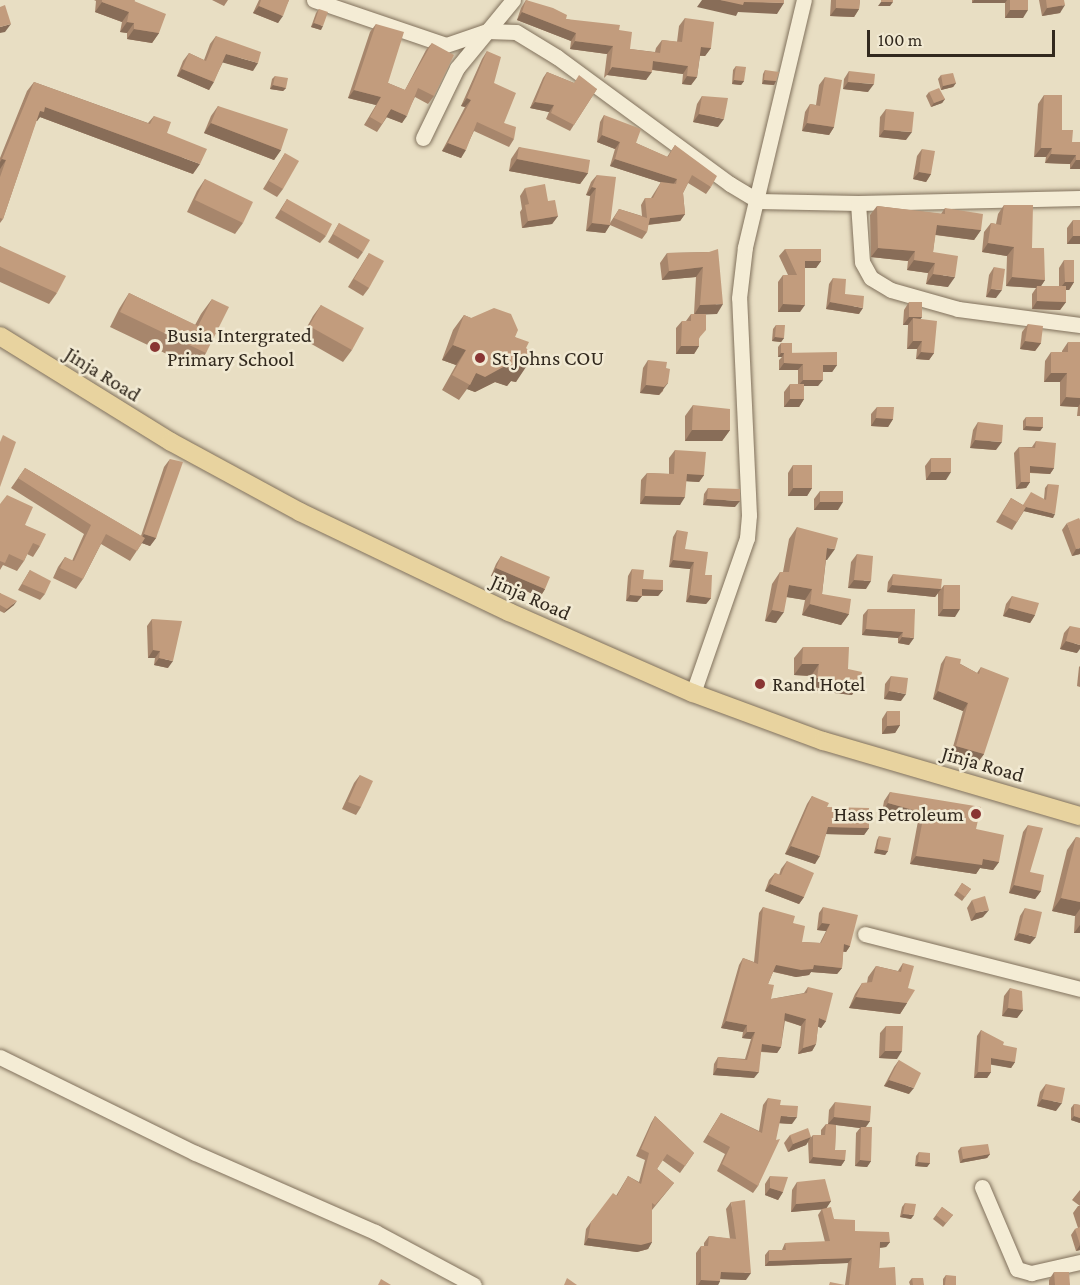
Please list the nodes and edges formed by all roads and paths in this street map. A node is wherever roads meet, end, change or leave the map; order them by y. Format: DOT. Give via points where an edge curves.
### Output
graph roads {
  1 [pos="314,0"];
  2 [pos="513,0"];
  3 [pos="804,0"];
  4 [pos="488,31"];
  5 [pos="423,138"];
  6 [pos="1080,198"];
  7 [pos="758,201"];
  8 [pos="858,203"];
  9 [pos="1080,325"];
  10 [pos="0,336"];
  11 [pos="693,693"];
  12 [pos="1080,816"];
  13 [pos="865,934"];
  14 [pos="1080,989"];
  15 [pos="0,1057"];
  16 [pos="981,1187"];
  17 [pos="1080,1262"];
  18 [pos="474,1285"];
  1 -- 4 [label="street" via="446,45"];
  2 -- 4 [label="street"];
  3 -- 7 [label="street"];
  4 -- 5 [label="street" via="457,68"];
  4 -- 7 [label="street" via="500,28 530,39"];
  6 -- 8 [label="street"];
  7 -- 8 [label="street"];
  7 -- 11 [label="street" via="745,247 739,298 747,538"];
  8 -- 9 [label="street" via="862,262 871,278 891,290 958,309"];
  10 -- 11 [label="main road, Jinja Road" via="171,442 300,512 455,588"];
  11 -- 12 [label="main road, Jinja Road" via="823,741"];
  13 -- 14 [label="street"];
  15 -- 18 [label="street" via="195,1153 375,1232"];
  16 -- 17 [label="street" via="1017,1269 1031,1273"];
}
